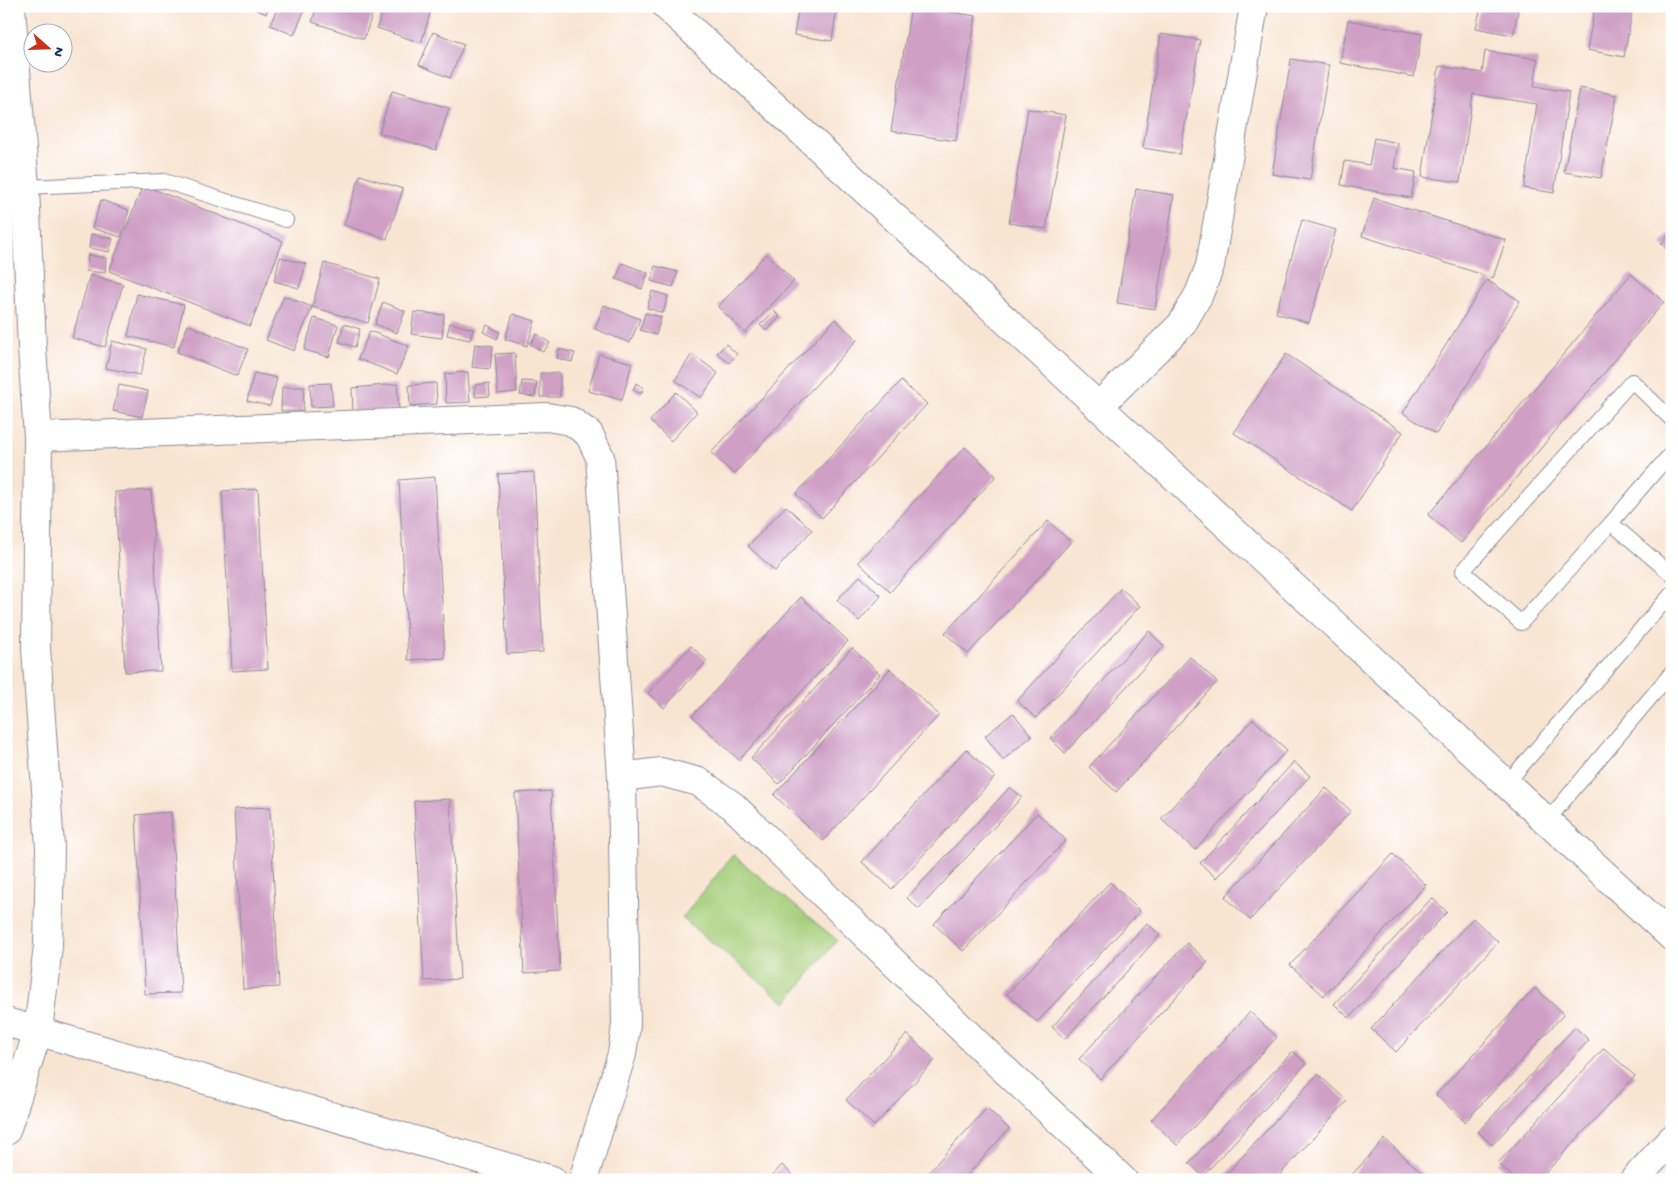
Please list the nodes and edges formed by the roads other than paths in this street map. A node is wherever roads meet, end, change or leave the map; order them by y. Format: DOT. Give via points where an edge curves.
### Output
graph roads {
  1 [pos="666,6"];
  2 [pos="1254,6"];
  3 [pos="10,8"];
  4 [pos="25,188"];
  5 [pos="286,220"];
  6 [pos="1098,407"];
  7 [pos="1672,420"];
  8 [pos="38,437"];
  9 [pos="1672,452"];
  10 [pos="1612,523"];
  11 [pos="1672,575"];
  12 [pos="1672,593"];
  13 [pos="1672,672"];
  14 [pos="622,777"];
  15 [pos="1506,784"];
  16 [pos="1547,821"];
  17 [pos="1672,937"];
  18 [pos="6,1022"];
  19 [pos="38,1031"];
  20 [pos="6,1131"];
  21 [pos="1672,1139"];
  22 [pos="552,1180"];
  23 [pos="583,1180"];
  24 [pos="1123,1180"];
  25 [pos="1634,1180"];
  1 -- 6 [label="street"];
  2 -- 6 [label="street" via="1210,266 1182,324"];
  3 -- 4 [label="street"];
  4 -- 5 [label="lane" via="164,181"];
  4 -- 8 [label="street"];
  6 -- 15 [label="street"];
  7 -- 10 [label="lane" via="1632,381 1463,572 1521,623"];
  8 -- 14 [label="street" via="547,416 571,421 589,434 600,457"];
  8 -- 19 [label="street" via="36,648 50,847 48,946"];
  9 -- 10 [label="lane"];
  10 -- 11 [label="lane"];
  12 -- 15 [label="lane"];
  13 -- 16 [label="lane"];
  14 -- 23 [label="street" via="626,1025 622,1054"];
  14 -- 24 [label="street" via="661,772 700,782 733,806"];
  15 -- 16 [label="street"];
  16 -- 17 [label="street"];
  18 -- 19 [label="street"];
  19 -- 20 [label="street"];
  19 -- 22 [label="street"];
  21 -- 25 [label="street"];
}
